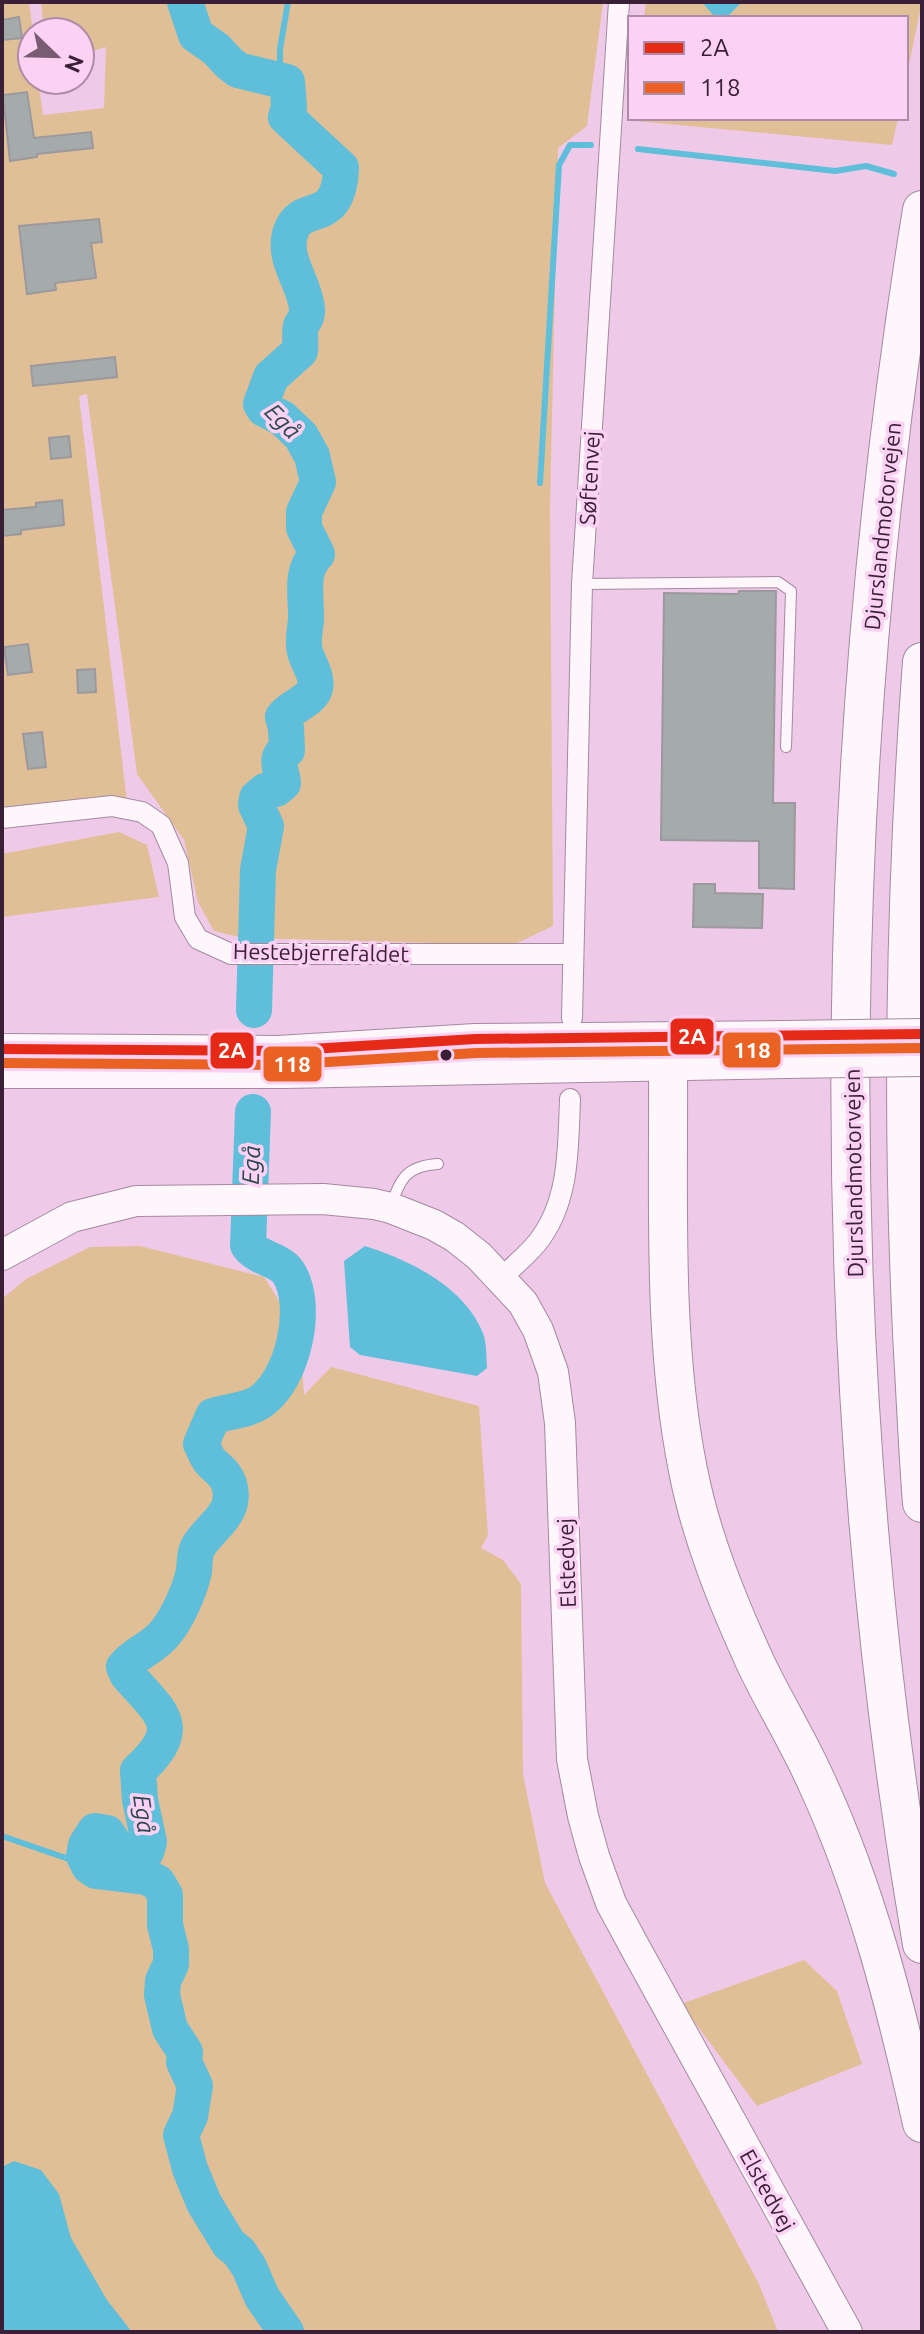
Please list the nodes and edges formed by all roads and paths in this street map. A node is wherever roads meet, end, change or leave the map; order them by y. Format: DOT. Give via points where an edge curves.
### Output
graph roads {
  1 [pos="619,2"];
  2 [pos="922,210"];
  3 [pos="582,584"];
  4 [pos="922,662"];
  5 [pos="786,747"];
  6 [pos="2,818"];
  7 [pos="573,954"];
  8 [pos="572,1018"];
  9 [pos="922,1034"];
  10 [pos="2,1049"];
  11 [pos="786,1049"];
  12 [pos="668,1052"];
  13 [pos="922,1061"];
  14 [pos="2,1073"];
  15 [pos="570,1099"];
  16 [pos="438,1164"];
  17 [pos="391,1208"];
  18 [pos="2,1255"];
  19 [pos="501,1278"];
  20 [pos="922,1404"];
  21 [pos="921,1495"];
  22 [pos="922,1944"];
  23 [pos="922,2123"];
  24 [pos="847,2332"];
  1 -- 3 [label="street, Søftenvej"];
  2 -- 22 [label="highway, Djurslandmotorvejen" via="880,524 855,898 852,1064 856,1332 874,1584"];
  3 -- 5 [label="lane" via="778,582 791,591"];
  3 -- 7 [label="street, Søftenvej"];
  4 -- 21 [label="highway" via="908,907 906,1065 908,1247"];
  6 -- 7 [label="street, Hestebjerrefaldet" via="112,806 142,812 161,825 178,863 185,917 198,939 231,954"];
  7 -- 8 [label="street"];
  9 -- 11 [label="main road, bridge"];
  10 -- 12 [label="main road" via="278,1051 475,1039"];
  11 -- 12 [label="main road"];
  11 -- 13 [label="main road, bridge"];
  12 -- 14 [label="main road" via="270,1073"];
  12 -- 23 [label="highway" via="675,1381 688,1471 712,1558 756,1664 817,1782 857,1877"];
  15 -- 19 [label="street" via="562,1193 537,1243"];
  16 -- 17 [label="lane" via="413,1168 401,1180"];
  17 -- 18 [label="main road, Elstedvej" via="348,1201 136,1201 72,1217"];
  17 -- 19 [label="main road, Elstedvej" via="455,1237"];
  19 -- 24 [label="main road, Elstedvej" via="538,1330 553,1372 572,1759 594,1856 611,1903"];
  20 -- 21 [label="highway"];
}
